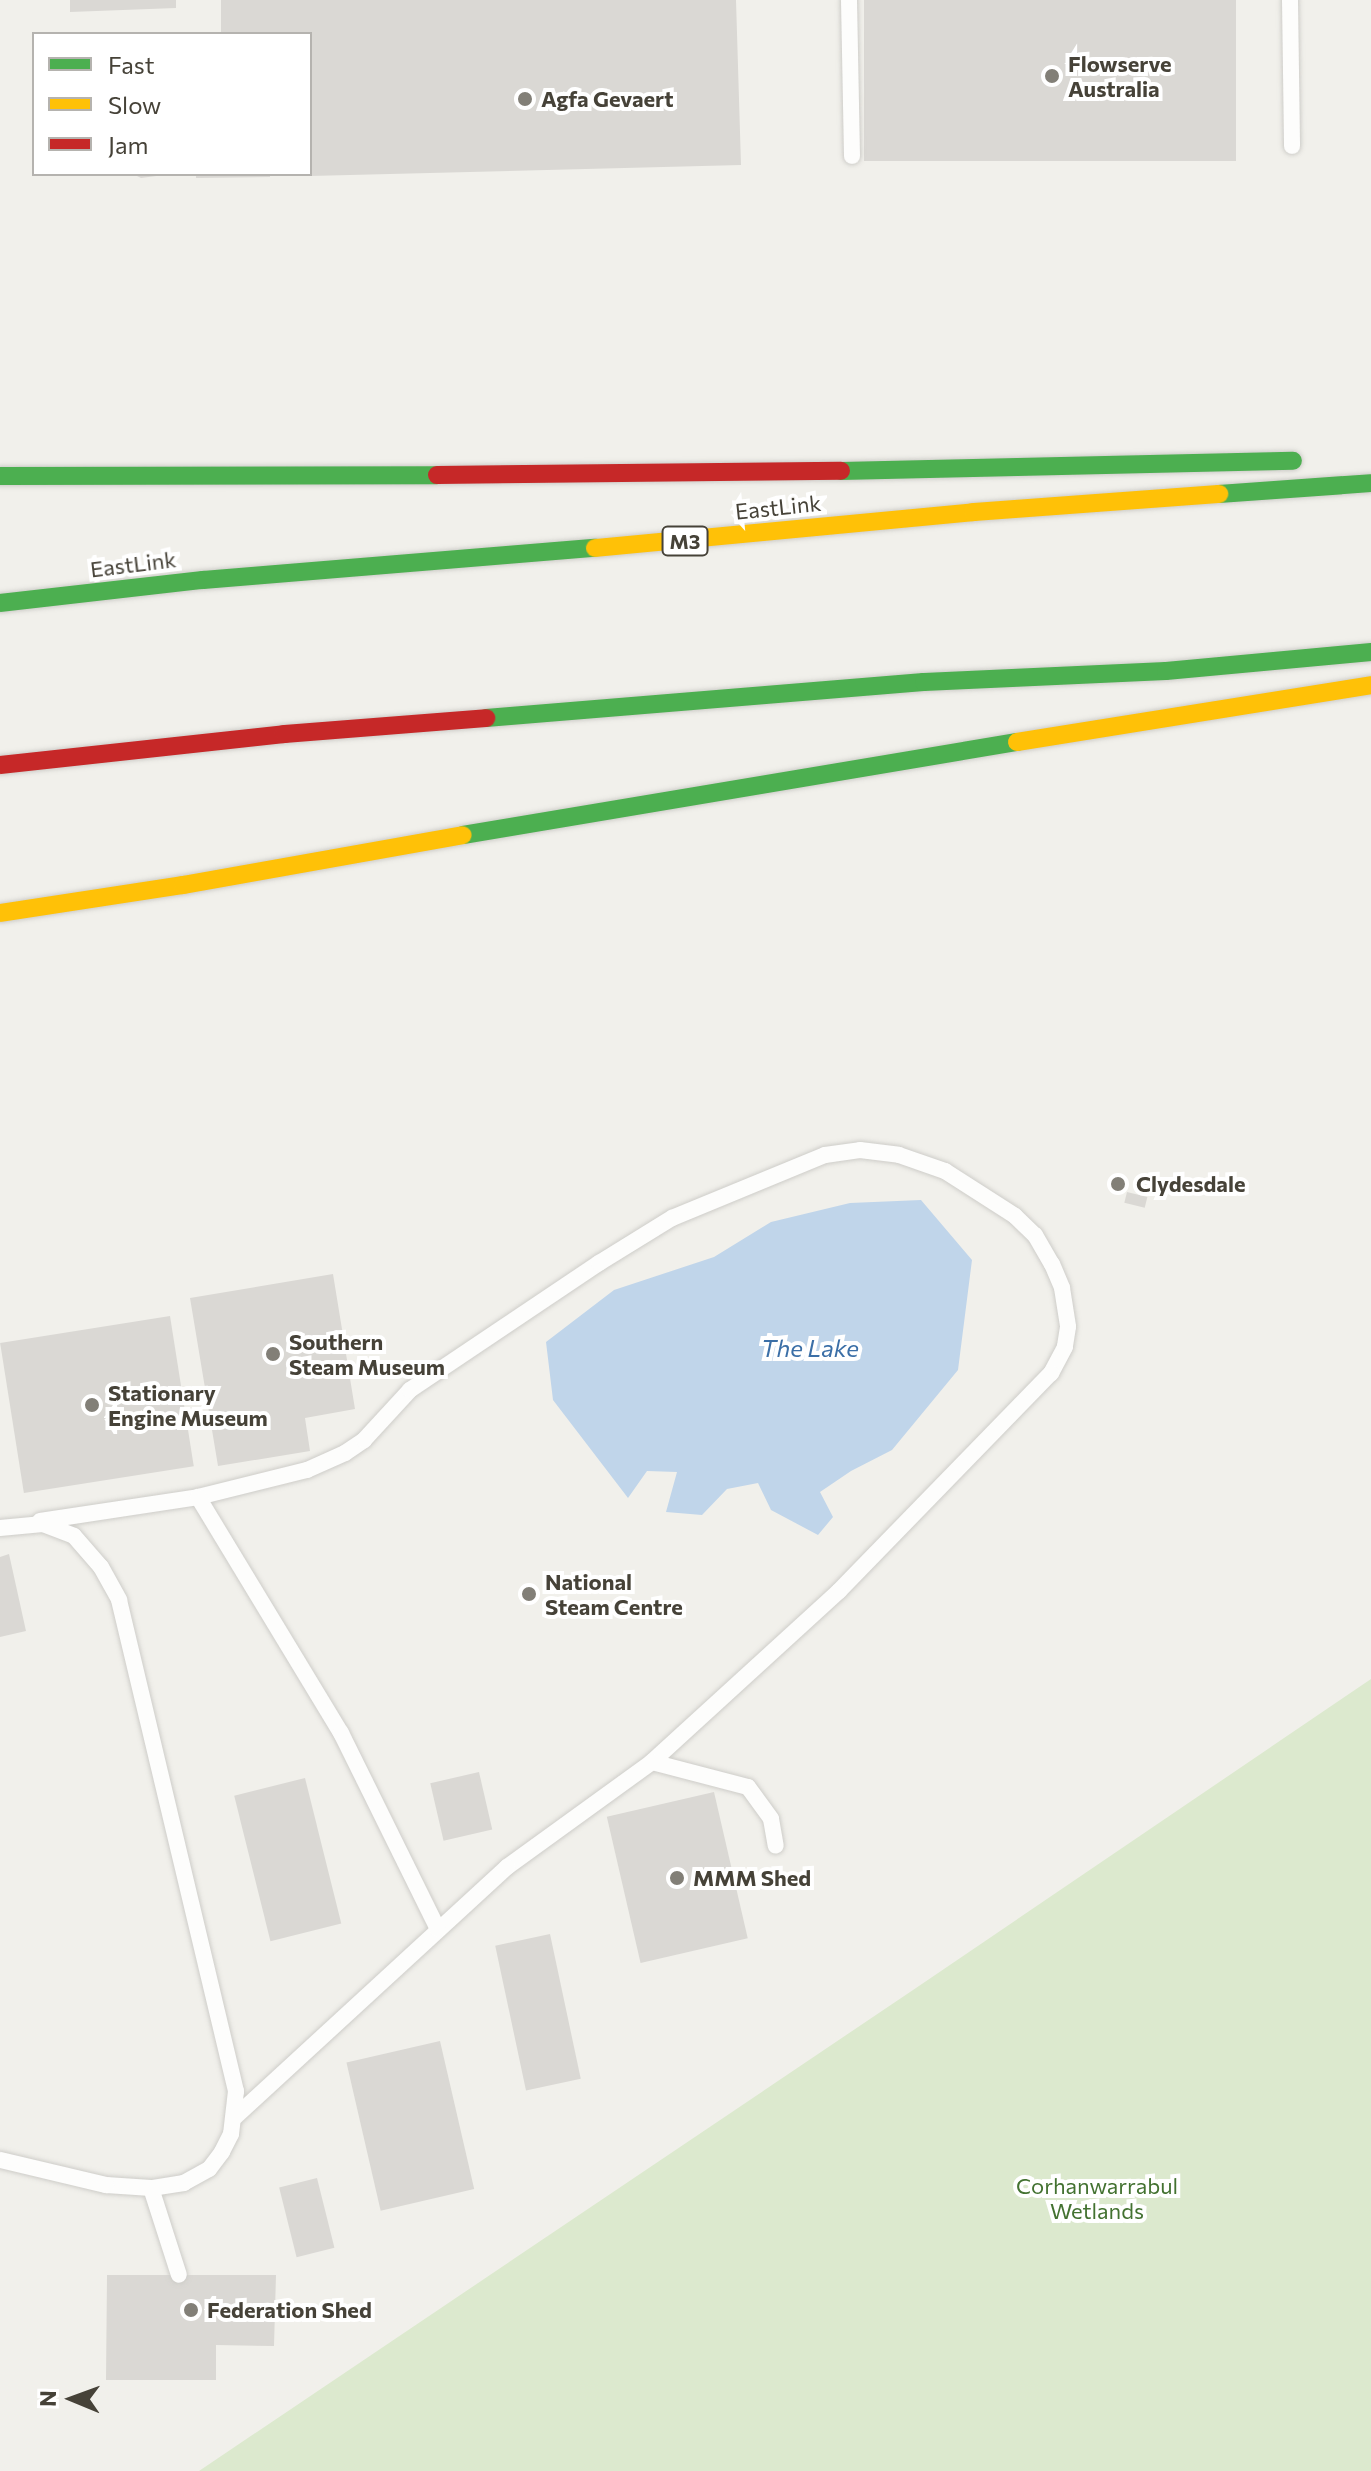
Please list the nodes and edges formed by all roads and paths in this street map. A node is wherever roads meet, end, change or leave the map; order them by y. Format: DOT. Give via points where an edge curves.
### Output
graph roads {
  1 [pos="849,0"];
  2 [pos="1290,0"];
  3 [pos="1292,146"];
  4 [pos="852,156"];
  5 [pos="1307,460"];
  6 [pos="0,476"];
  7 [pos="1371,483"];
  8 [pos="0,603"];
  9 [pos="1371,652"];
  10 [pos="1371,685"];
  11 [pos="0,765"];
  12 [pos="0,913"];
  13 [pos="198,1497"];
  14 [pos="25,1523"];
  15 [pos="0,1528"];
  16 [pos="652,1762"];
  17 [pos="776,1846"];
  18 [pos="438,1929"];
  19 [pos="235,2117"];
  20 [pos="0,2160"];
  21 [pos="151,2188"];
  22 [pos="179,2275"];
  1 -- 4 [label="lane"];
  2 -- 3 [label="lane"];
  5 -- 6 [label="highway" via="877,471"];
  7 -- 8 [label="highway, EastLink / M3" via="973,512"];
  9 -- 11 [label="highway" via="284,734"];
  10 -- 12 [label="highway"];
  13 -- 14 [label="lane"];
  13 -- 16 [label="lane" via="307,1470 345,1453 410,1390 599,1263 672,1218 768,1176 825,1155 860,1150 899,1155 956,1177 1035,1235 1062,1288 1068,1327 1065,1347 1037,1389 839,1591"];
  13 -- 18 [label="lane" via="341,1733"];
  14 -- 15 [label="lane"];
  14 -- 19 [label="lane" via="74,1536 101,1567 126,1619 234,2073"];
  16 -- 17 [label="lane" via="748,1787 771,1819"];
  16 -- 18 [label="lane" via="507,1867"];
  18 -- 19 [label="lane"];
  19 -- 21 [label="lane" via="222,2152 209,2169 184,2183"];
  20 -- 21 [label="lane" via="106,2185"];
  21 -- 22 [label="lane"];
}
